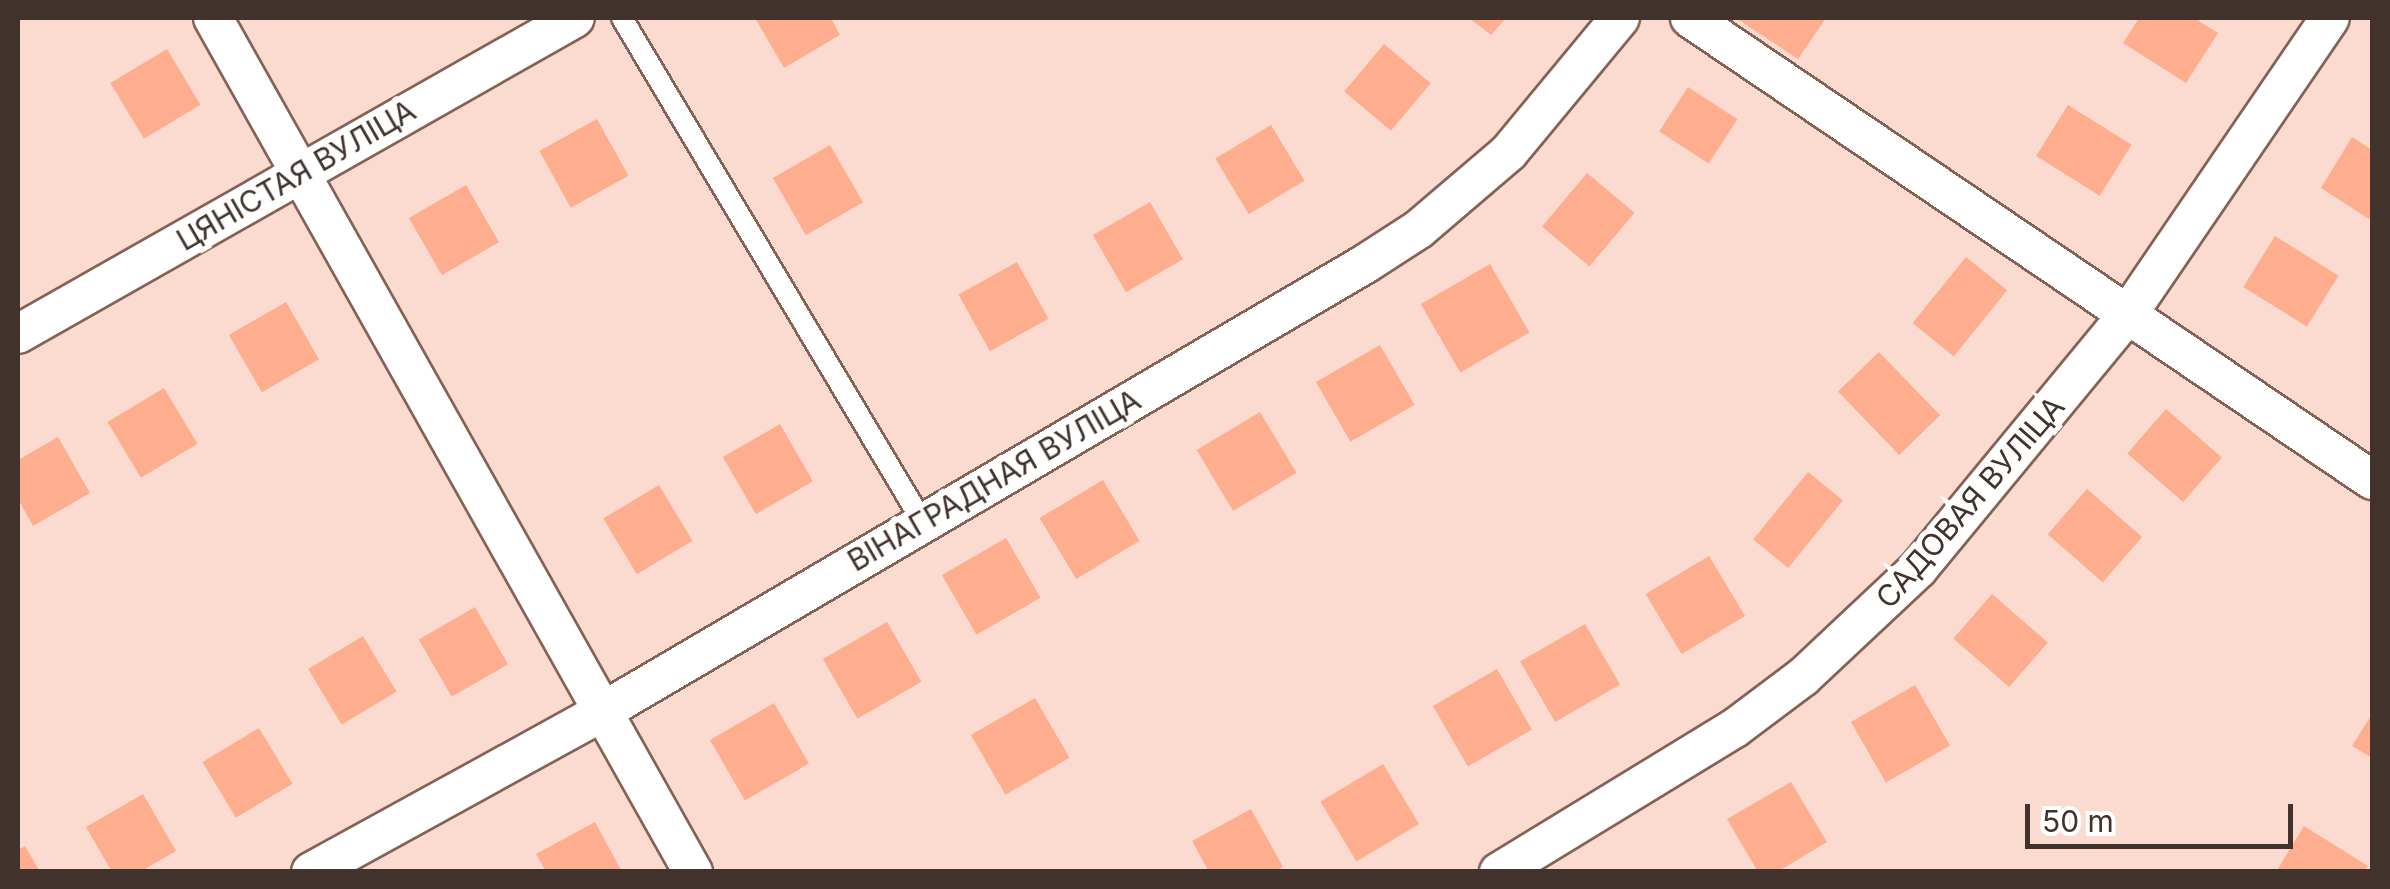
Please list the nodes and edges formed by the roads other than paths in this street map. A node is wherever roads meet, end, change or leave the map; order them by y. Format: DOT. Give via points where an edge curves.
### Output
graph roads {
  1 [pos="213,18"];
  2 [pos="575,18"];
  3 [pos="622,18"];
  4 [pos="1620,18"];
  5 [pos="1690,18"];
  6 [pos="2330,18"];
  7 [pos="297,174"];
  8 [pos="2128,314"];
  9 [pos="18,334"];
  10 [pos="2372,480"];
  11 [pos="922,521"];
  12 [pos="600,712"];
  13 [pos="311,872"];
  14 [pos="694,872"];
  15 [pos="1500,872"];
  1 -- 7 [label="street"];
  2 -- 7 [label="street, ЦЯНІСТАЯ ВУЛІЦА"];
  3 -- 11 [label="lane"];
  4 -- 11 [label="street, ВІНАГРАДНАЯ ВУЛІЦА" via="1509,152 1419,228"];
  5 -- 8 [label="street"];
  6 -- 8 [label="street, САДОВАЯ ВУЛІЦА"];
  7 -- 9 [label="street, ЦЯНІСТАЯ ВУЛІЦА"];
  7 -- 12 [label="street"];
  8 -- 10 [label="street"];
  8 -- 15 [label="street, САДОВАЯ ВУЛІЦА" via="1918,569 1804,677 1670,771"];
  11 -- 12 [label="street, ВІНАГРАДНАЯ ВУЛІЦА"];
  12 -- 13 [label="street, ВІНАГРАДНАЯ ВУЛІЦА"];
  12 -- 14 [label="street"];
}
